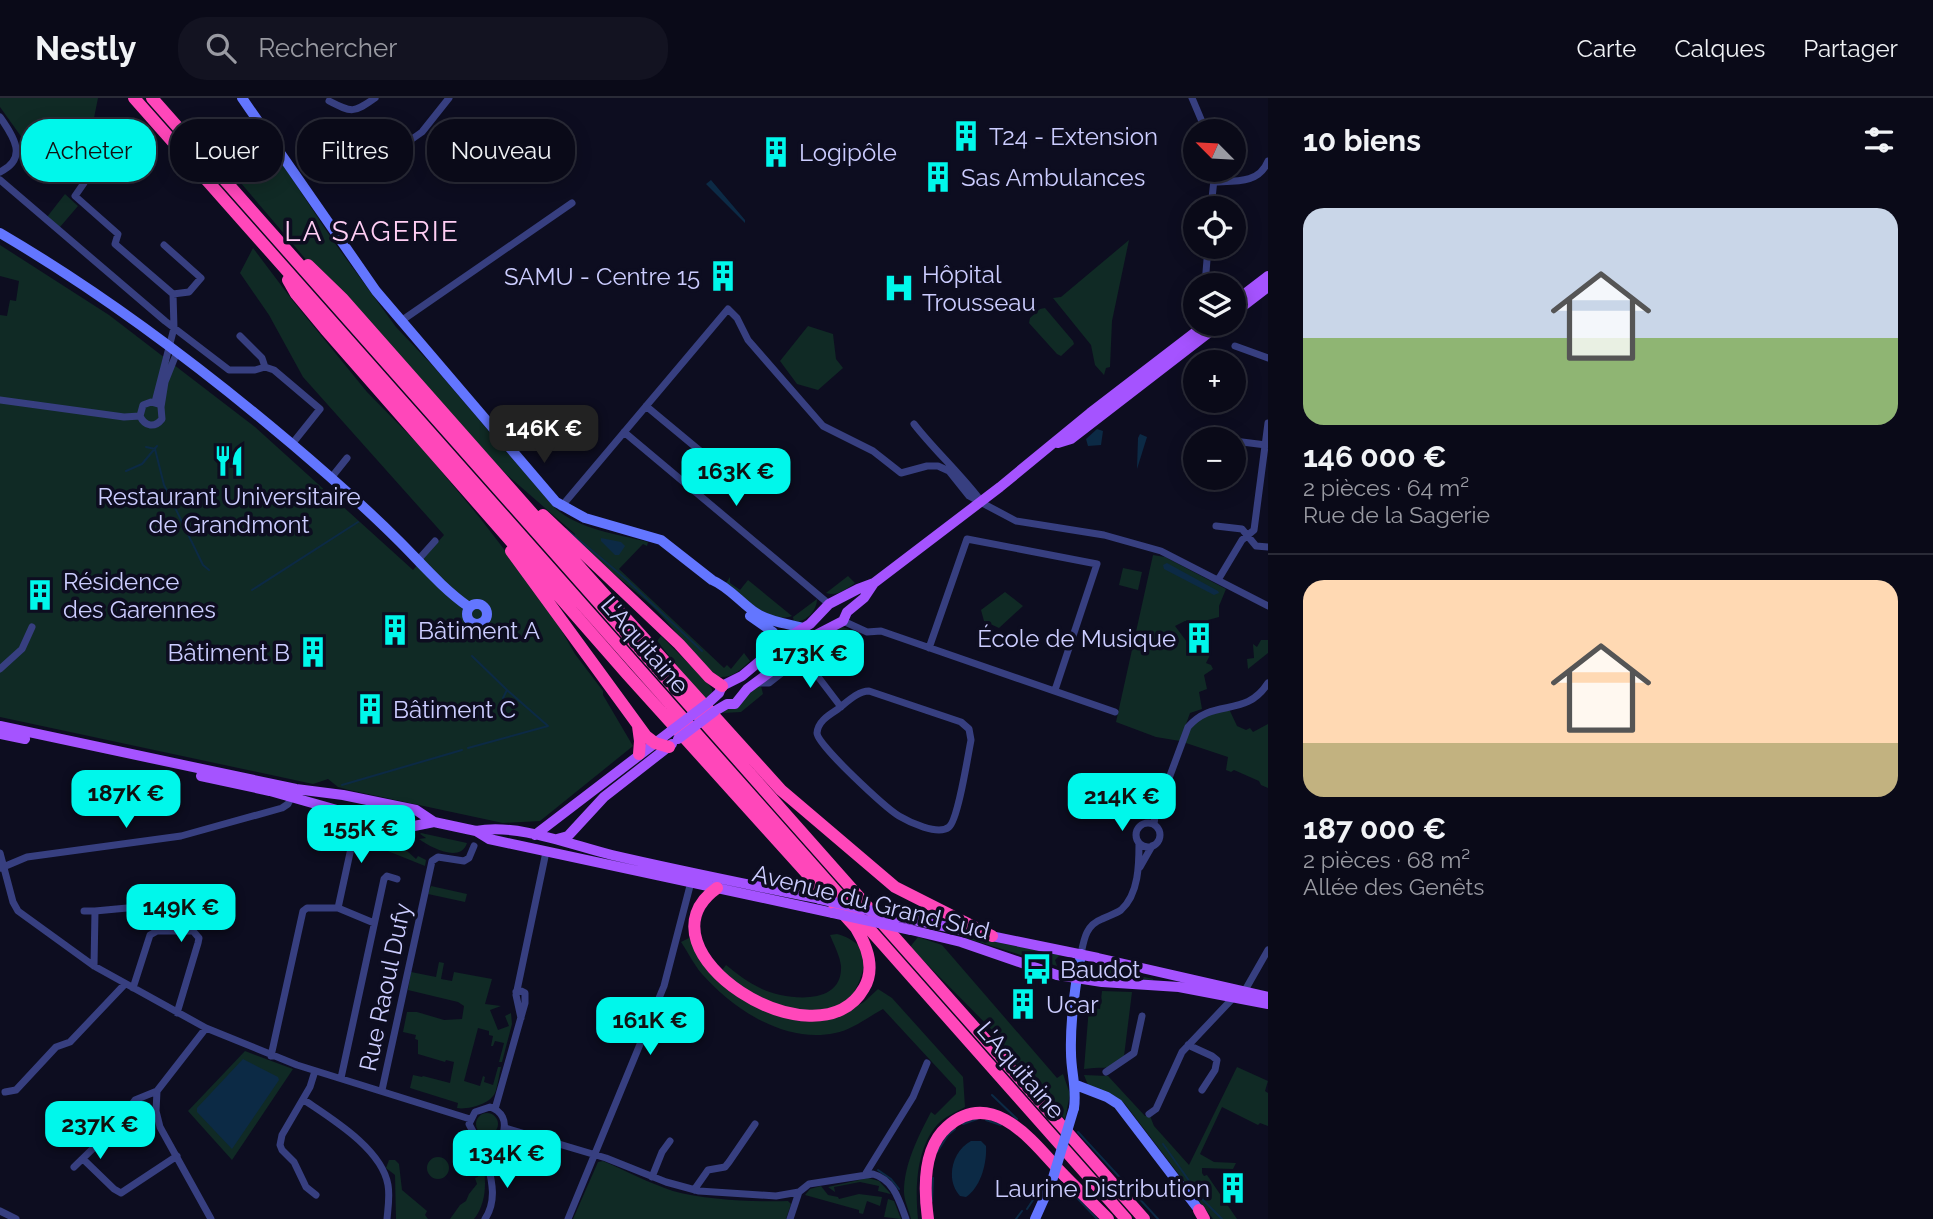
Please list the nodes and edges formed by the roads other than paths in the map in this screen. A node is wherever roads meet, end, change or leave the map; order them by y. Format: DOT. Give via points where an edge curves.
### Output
graph roads {
  1 [pos="134,98"];
  2 [pos="152,98"];
  3 [pos="242,98"];
  4 [pos="375,98"];
  5 [pos="449,98"];
  6 [pos="1192,98"];
  7 [pos="329,101"];
  8 [pos="0,117"];
  9 [pos="1201,119"];
  10 [pos="413,138"];
  11 [pos="1268,161"];
  12 [pos="0,172"];
  13 [pos="0,180"];
  14 [pos="1246,180"];
  15 [pos="84,183"];
  16 [pos="572,202"];
  17 [pos="0,233"];
  18 [pos="164,245"];
  19 [pos="276,248"];
  20 [pos="1268,276"];
  21 [pos="1268,287"];
  22 [pos="173,293"];
  23 [pos="1246,293"];
  24 [pos="1246,304"];
  25 [pos="165,321"];
  26 [pos="401,321"];
  27 [pos="174,328"];
  28 [pos="156,335"];
  29 [pos="240,336"];
  30 [pos="1189,336"];
  31 [pos="1204,336"];
  32 [pos="1236,346"];
  33 [pos="173,349"];
  34 [pos="1268,358"];
  35 [pos="265,367"];
  36 [pos="0,400"];
  37 [pos="158,405"];
  38 [pos="646,407"];
  39 [pos="140,416"];
  40 [pos="914,424"];
  41 [pos="1268,424"];
  42 [pos="624,432"];
  43 [pos="1246,442"];
  44 [pos="292,444"];
  45 [pos="1055,444"];
  46 [pos="1266,445"];
  47 [pos="933,449"];
  48 [pos="347,458"];
  49 [pos="482,458"];
  50 [pos="724,462"];
  51 [pos="932,466"];
  52 [pos="331,478"];
  53 [pos="475,499"];
  54 [pos="982,501"];
  55 [pos="561,507"];
  56 [pos="1216,526"];
  57 [pos="1247,536"];
  58 [pos="435,541"];
  59 [pos="1268,547"];
  60 [pos="418,560"];
  61 [pos="712,580"];
  62 [pos="1218,580"];
  63 [pos="874,583"];
  64 [pos="833,603"];
  65 [pos="1268,606"];
  66 [pos="469,607"];
  67 [pos="845,616"];
  68 [pos="32,627"];
  69 [pos="804,628"];
  70 [pos="820,632"];
  71 [pos="776,647"];
  72 [pos="929,648"];
  73 [pos="803,657"];
  74 [pos="0,669"];
  75 [pos="755,683"];
  76 [pos="1268,683"];
  77 [pos="721,690"];
  78 [pos="1055,690"];
  79 [pos="727,704"];
  80 [pos="712,707"];
  81 [pos="841,707"];
  82 [pos="1115,712"];
  83 [pos="638,725"];
  84 [pos="0,726"];
  85 [pos="0,734"];
  86 [pos="673,739"];
  87 [pos="655,743"];
  88 [pos="639,754"];
  89 [pos="291,798"];
  90 [pos="358,816"];
  91 [pos="434,822"];
  92 [pos="554,822"];
  93 [pos="1154,824"];
  94 [pos="577,826"];
  95 [pos="476,831"];
  96 [pos="535,835"];
  97 [pos="551,839"];
  98 [pos="1139,843"];
  99 [pos="474,846"];
  100 [pos="1152,846"];
  101 [pos="587,848"];
  102 [pos="546,852"];
  103 [pos="0,853"];
  104 [pos="2,868"];
  105 [pos="1138,871"];
  106 [pos="397,879"];
  107 [pos="691,882"];
  108 [pos="717,888"];
  109 [pos="138,907"];
  110 [pos="338,908"];
  111 [pos="84,911"];
  112 [pos="95,911"];
  113 [pos="374,923"];
  114 [pos="992,936"];
  115 [pos="1268,950"];
  116 [pos="1081,954"];
  117 [pos="94,966"];
  118 [pos="1077,979"];
  119 [pos="129,986"];
  120 [pos="1239,994"];
  121 [pos="1268,997"];
  122 [pos="1268,1004"];
  123 [pos="177,1013"];
  124 [pos="1142,1016"];
  125 [pos="206,1028"];
  126 [pos="1188,1045"];
  127 [pos="271,1056"];
  128 [pos="927,1063"];
  129 [pos="315,1071"];
  130 [pos="1106,1072"];
  131 [pos="341,1078"];
  132 [pos="1076,1085"];
  133 [pos="382,1090"];
  134 [pos="1202,1090"];
  135 [pos="157,1091"];
  136 [pos="5,1092"];
  137 [pos="304,1100"];
  138 [pos="495,1109"];
  139 [pos="1149,1114"];
  140 [pos="470,1119"];
  141 [pos="755,1124"];
  142 [pos="505,1128"];
  143 [pos="477,1139"];
  144 [pos="670,1141"];
  145 [pos="492,1142"];
  146 [pos="596,1155"];
  147 [pos="177,1156"];
  148 [pos="486,1156"];
  149 [pos="83,1158"];
  150 [pos="74,1167"];
  151 [pos="866,1173"];
  152 [pos="652,1177"];
  153 [pos="694,1190"];
  154 [pos="799,1192"];
  155 [pos="316,1195"];
  156 [pos="0,1211"];
  157 [pos="1204,1216"];
  158 [pos="16,1219"];
  159 [pos="211,1219"];
  160 [pos="387,1219"];
  161 [pos="485,1219"];
  162 [pos="569,1219"];
  163 [pos="790,1219"];
  164 [pos="906,1219"];
  165 [pos="928,1219"];
  166 [pos="1035,1219"];
  167 [pos="1108,1219"];
  168 [pos="1126,1219"];
  169 [pos="1144,1219"];
  1 -- 19 [label="highway, L'Aquitaine"];
  2 -- 19 [label="highway, L'Aquitaine"];
  3 -- 26 [label="street" via="346,250"];
  4 -- 7 [label="street" via="351,111"];
  5 -- 10 [label="street"];
  6 -- 9 [label="street"];
  8 -- 12 [label="street" via="13,135 17,153"];
  11 -- 14 [label="street" via="1256,177"];
  13 -- 25 [label="street"];
  15 -- 22 [label="street" via="75,195 118,234 115,244"];
  16 -- 26 [label="street"];
  17 -- 28 [label="street"];
  18 -- 22 [label="street" via="201,278 189,292"];
  19 -- 49 [label="highway" via="322,277"];
  19 -- 53 [label="highway" via="306,306"];
  19 -- 168 [label="highway, L'Aquitaine"];
  19 -- 169 [label="highway, L'Aquitaine"];
  20 -- 23 [label="main road"];
  21 -- 24 [label="main road"];
  22 -- 27 [label="street"];
  25 -- 27 [label="street"];
  25 -- 28 [label="street"];
  26 -- 55 [label="street"];
  27 -- 33 [label="street"];
  27 -- 35 [label="street" via="231,372"];
  28 -- 33 [label="street"];
  29 -- 35 [label="street"];
  30 -- 45 [label="main road"];
  31 -- 45 [label="main road" via="1071,439"];
  32 -- 34 [label="street"];
  33 -- 37 [label="street"];
  33 -- 44 [label="street"];
  35 -- 44 [label="street" via="320,409"];
  36 -- 39 [label="street"];
  37 -- 39 [label="street" via="144,405"];
  37 -- 39 [label="street" via="163,416 157,424 147,424"];
  38 -- 42 [label="street"];
  38 -- 50 [label="street" via="712,460"];
  38 -- 51 [label="street" via="728,309 748,340 823,426 873,451 901,473"];
  40 -- 47 [label="street"];
  41 -- 46 [label="street"];
  42 -- 55 [label="street"];
  42 -- 64 [label="street"];
  43 -- 46 [label="street"];
  44 -- 52 [label="street"];
  45 -- 54 [label="main road"];
  46 -- 57 [label="street" via="1254,530"];
  47 -- 51 [label="street"];
  47 -- 54 [label="street"];
  48 -- 52 [label="street"];
  49 -- 77 [label="highway" via="679,644"];
  49 -- 114 [label="highway" via="781,790 895,887"];
  51 -- 54 [label="street" via="949,471 969,496"];
  52 -- 60 [label="street"];
  53 -- 83 [label="highway"];
  53 -- 108 [label="highway" via="856,928 869,956 863,990 845,1008 820,1016 777,1009 736,989 711,967 695,935 696,909"];
  54 -- 62 [label="street" via="1024,524 1104,535 1147,547"];
  54 -- 63 [label="main road"];
  55 -- 61 [label="street" via="661,540"];
  56 -- 57 [label="street" via="1242,529"];
  57 -- 59 [label="street" via="1256,545"];
  57 -- 62 [label="street"];
  58 -- 60 [label="street"];
  60 -- 66 [label="street"];
  61 -- 69 [label="street" via="762,617"];
  61 -- 71 [label="street" via="773,632"];
  62 -- 65 [label="street"];
  63 -- 64 [label="main road"];
  63 -- 67 [label="main road"];
  64 -- 67 [label="main road"];
  64 -- 69 [label="main road"];
  67 -- 70 [label="main road"];
  67 -- 72 [label="street" via="867,632 878,630"];
  68 -- 74 [label="street" via="22,649"];
  69 -- 71 [label="main road"];
  70 -- 73 [label="street"];
  70 -- 75 [label="main road"];
  71 -- 77 [label="main road"];
  72 -- 78 [label="street"];
  72 -- 78 [label="street" via="969,538 1097,564"];
  73 -- 75 [label="street" via="769,683"];
  73 -- 81 [label="street"];
  75 -- 79 [label="main road" via="738,701"];
  76 -- 93 [label="street" via="1251,701 1202,714 1188,727"];
  77 -- 79 [label="main road"];
  77 -- 80 [label="main road"];
  78 -- 82 [label="street"];
  79 -- 80 [label="main road"];
  80 -- 86 [label="main road, bridge"];
  81 -- 81 [label="street" via="818,729 828,752 895,814 937,830 950,827 971,740 967,726 869,691"];
  83 -- 87 [label="highway"];
  83 -- 88 [label="highway"];
  84 -- 91 [label="main road" via="416,810"];
  85 -- 89 [label="main road"];
  86 -- 87 [label="highway"];
  86 -- 94 [label="main road"];
  87 -- 88 [label="main road"];
  88 -- 92 [label="main road"];
  89 -- 90 [label="main road"];
  89 -- 104 [label="street" via="285,807 173,838 27,857"];
  90 -- 91 [label="main road" via="414,826"];
  90 -- 110 [label="street"];
  91 -- 95 [label="main road"];
  92 -- 96 [label="main road"];
  92 -- 97 [label="main road"];
  93 -- 98 [label="street" via="1140,826 1136,833"];
  93 -- 100 [label="street" via="1160,836"];
  94 -- 97 [label="main road" via="564,839"];
  94 -- 101 [label="main road" via="578,840"];
  95 -- 96 [label="main road, Avenue du Grand Sud" via="492,828"];
  95 -- 102 [label="main road, Avenue du Grand Sud" via="489,839"];
  96 -- 97 [label="main road, Avenue du Grand Sud"];
  97 -- 101 [label="main road, Avenue du Grand Sud"];
  97 -- 102 [label="main road"];
  98 -- 100 [label="street"];
  98 -- 105 [label="street"];
  99 -- 133 [label="street, Rue Raoul Dufy" via="464,861 438,857 432,861"];
  100 -- 105 [label="street"];
  101 -- 114 [label="main road, Avenue du Grand Sud, bridge"];
  102 -- 107 [label="main road, Avenue du Grand Sud"];
  102 -- 138 [label="street" via="516,992 526,995 522,1018"];
  103 -- 104 [label="street"];
  104 -- 117 [label="street" via="18,911"];
  105 -- 116 [label="street" via="1127,902 1118,912 1091,925"];
  106 -- 113 [label="street" via="385,878"];
  107 -- 108 [label="main road, Avenue du Grand Sud"];
  107 -- 146 [label="street" via="664,986"];
  108 -- 118 [label="main road, Avenue du Grand Sud, bridge" via="953,940"];
  109 -- 112 [label="street"];
  110 -- 113 [label="street"];
  110 -- 127 [label="street" via="307,908 302,914"];
  111 -- 112 [label="street"];
  112 -- 117 [label="street"];
  113 -- 131 [label="street"];
  114 -- 116 [label="main road, Avenue du Grand Sud"];
  115 -- 120 [label="street"];
  116 -- 118 [label="street"];
  116 -- 120 [label="main road, Avenue du Grand Sud"];
  117 -- 119 [label="street"];
  118 -- 120 [label="main road, Avenue du Grand Sud"];
  118 -- 132 [label="street" via="1070,1051"];
  119 -- 123 [label="street"];
  119 -- 123 [label="street" via="150,935 193,930 198,943"];
  119 -- 136 [label="street" via="70,1042 55,1047 16,1090"];
  120 -- 121 [label="main road, Avenue du Grand Sud"];
  120 -- 122 [label="main road, Avenue du Grand Sud"];
  120 -- 126 [label="street"];
  123 -- 125 [label="street"];
  124 -- 130 [label="street" via="1133,1053"];
  125 -- 127 [label="street"];
  125 -- 135 [label="street"];
  126 -- 134 [label="street" via="1217,1060"];
  126 -- 139 [label="street" via="1156,1109"];
  127 -- 129 [label="street"];
  128 -- 151 [label="street" via="913,1097"];
  129 -- 131 [label="street"];
  129 -- 137 [label="street"];
  131 -- 133 [label="street"];
  132 -- 157 [label="street" via="1118,1104"];
  132 -- 166 [label="street, bridge" via="1074,1108 1052,1181"];
  133 -- 140 [label="street"];
  135 -- 147 [label="street" via="160,1127"];
  135 -- 149 [label="street" via="135,1100"];
  137 -- 155 [label="street" via="280,1145"];
  137 -- 160 [label="street" via="357,1137 375,1160 388,1182"];
  138 -- 140 [label="street" via="479,1109"];
  138 -- 142 [label="street"];
  140 -- 143 [label="street"];
  141 -- 153 [label="street" via="729,1162 708,1170"];
  142 -- 145 [label="street"];
  142 -- 146 [label="street"];
  143 -- 145 [label="street"];
  143 -- 148 [label="street"];
  144 -- 152 [label="street"];
  145 -- 148 [label="street"];
  146 -- 152 [label="street"];
  146 -- 162 [label="street"];
  147 -- 149 [label="street" via="121,1193"];
  147 -- 159 [label="street"];
  148 -- 161 [label="street" via="493,1193"];
  149 -- 150 [label="street"];
  151 -- 154 [label="street" via="809,1184"];
  151 -- 164 [label="street" via="890,1184"];
  152 -- 153 [label="street"];
  153 -- 154 [label="street" via="769,1196"];
  154 -- 163 [label="street"];
  156 -- 158 [label="street"];
  165 -- 167 [label="highway" via="926,1180 932,1149 947,1127 975,1114 997,1116 1023,1130"];
}
